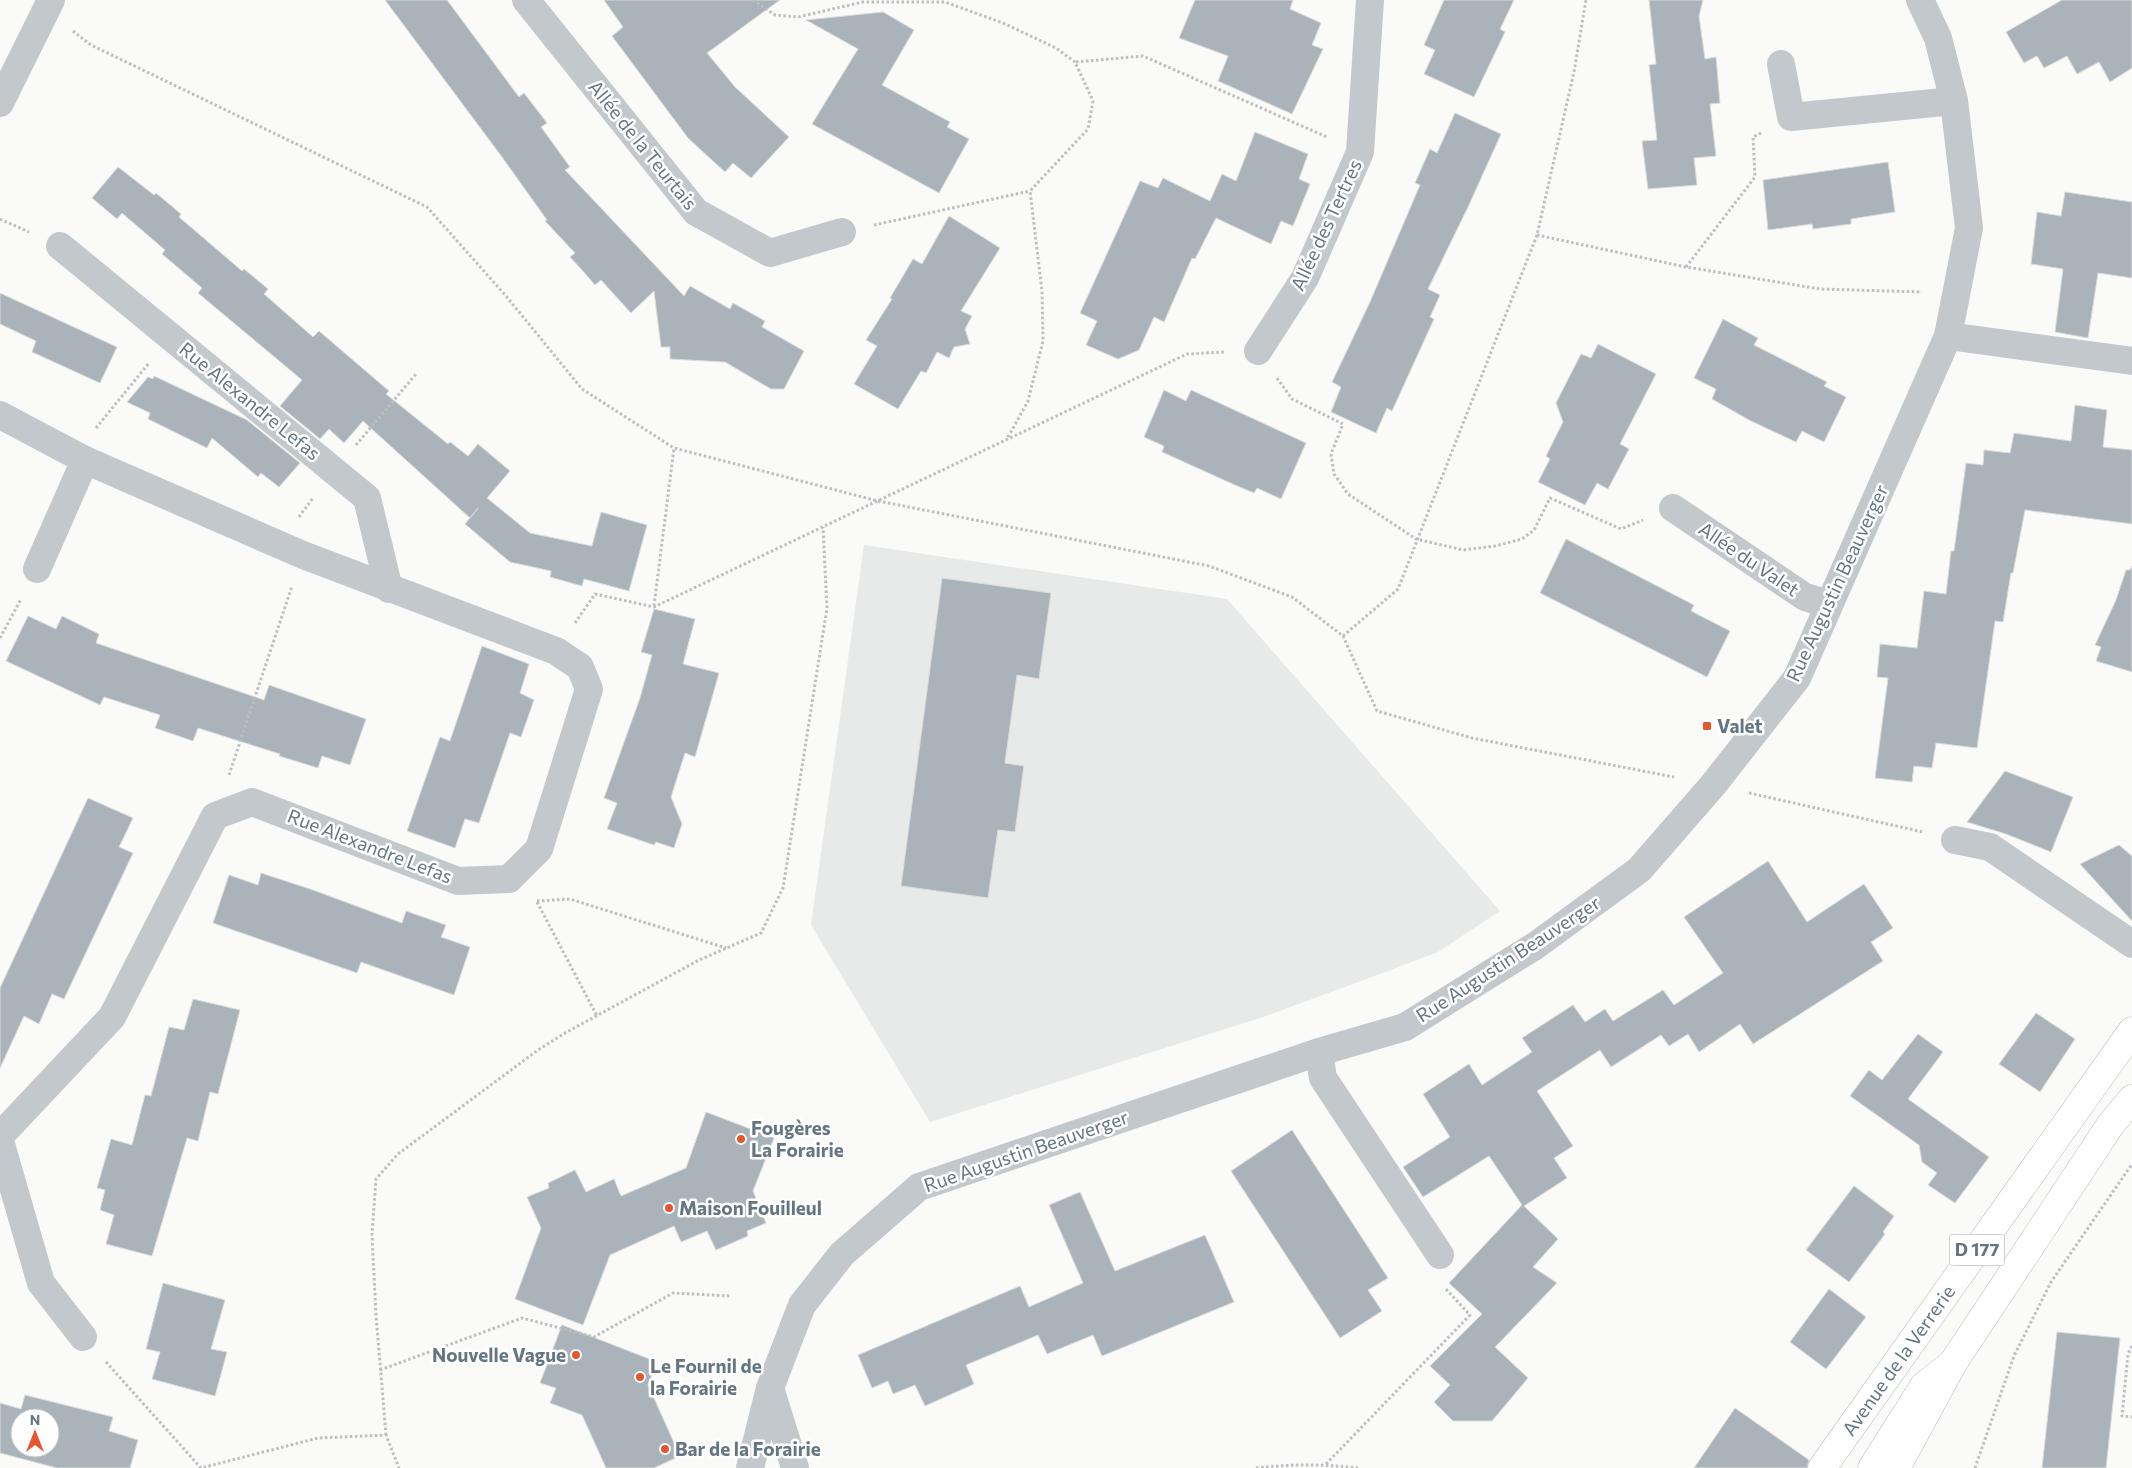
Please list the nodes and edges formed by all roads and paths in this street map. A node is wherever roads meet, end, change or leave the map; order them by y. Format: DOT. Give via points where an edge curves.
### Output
graph roads {
  1 [pos="526,0"];
  2 [pos="754,0"];
  3 [pos="1370,0"];
  4 [pos="1586,0"];
  5 [pos="1920,0"];
  6 [pos="48,5"];
  7 [pos="1075,62"];
  8 [pos="1781,64"];
  9 [pos="1954,101"];
  10 [pos="0,103"];
  11 [pos="1791,117"];
  12 [pos="1360,152"];
  13 [pos="1030,191"];
  14 [pos="842,232"];
  15 [pos="1538,235"];
  16 [pos="60,246"];
  17 [pos="1686,267"];
  18 [pos="1958,288"];
  19 [pos="171,336"];
  20 [pos="1948,336"];
  21 [pos="1258,351"];
  22 [pos="2132,361"];
  23 [pos="115,404"];
  24 [pos="0,415"];
  25 [pos="1007,440"];
  26 [pos="674,448"];
  27 [pos="85,460"];
  28 [pos="878,501"];
  29 [pos="1673,508"];
  30 [pos="823,526"];
  31 [pos="1416,539"];
  32 [pos="303,555"];
  33 [pos="37,569"];
  34 [pos="390,589"];
  35 [pos="1829,604"];
  36 [pos="654,607"];
  37 [pos="1343,636"];
  38 [pos="0,638"];
  39 [pos="556,651"];
  40 [pos="1713,785"];
  41 [pos="215,816"];
  42 [pos="1955,840"];
  43 [pos="521,867"];
  44 [pos="537,901"];
  45 [pos="2132,944"];
  46 [pos="726,948"];
  47 [pos="597,1016"];
  48 [pos="2132,1031"];
  49 [pos="1320,1052"];
  50 [pos="2132,1099"];
  51 [pos="0,1136"];
  52 [pos="0,1141"];
  53 [pos="2132,1164"];
  54 [pos="1440,1255"];
  55 [pos="731,1296"];
  56 [pos="83,1337"];
  57 [pos="2132,1346"];
  58 [pos="1953,1363"];
  59 [pos="380,1370"];
  60 [pos="770,1388"];
  61 [pos="2132,1417"];
  62 [pos="386,1435"];
  63 [pos="1326,1464"];
  64 [pos="398,1468"];
  65 [pos="750,1468"];
  66 [pos="796,1468"];
  67 [pos="1256,1468"];
  68 [pos="1358,1468"];
  69 [pos="1822,1468"];
  70 [pos="1872,1468"];
  71 [pos="1896,1468"];
  72 [pos="1975,1468"];
  1 -- 14 [label="street, Allée de la Teurtais" via="696,212 770,253"];
  2 -- 7 [label="path" via="775,15 798,17 864,2 945,2 1003,23 1056,48"];
  3 -- 12 [label="street, Allée des Tertres"];
  4 -- 15 [label="path" via="1574,72"];
  5 -- 9 [label="street, Rue Augustin Beauverger" via="1938,38"];
  6 -- 10 [label="street"];
  6 -- 26 [label="path" via="90,45 427,207 582,389"];
  7 -- 12 [label="path" via="1144,56"];
  7 -- 13 [label="path" via="1093,101 1088,129"];
  8 -- 11 [label="street"];
  9 -- 11 [label="street"];
  9 -- 18 [label="street, Rue Augustin Beauverger" via="1969,228"];
  11 -- 17 [label="path" via="1753,137 1754,177"];
  12 -- 21 [label="street, Allée des Tertres" via="1304,278"];
  13 -- 14 [label="path"];
  13 -- 25 [label="path" via="1042,291 1043,341 1028,401"];
  15 -- 17 [label="path"];
  15 -- 31 [label="path"];
  16 -- 19 [label="street, Rue Alexandre Lefas"];
  17 -- 18 [label="path" via="1820,289 1919,292"];
  18 -- 20 [label="street, Rue Augustin Beauverger"];
  19 -- 23 [label="path"];
  19 -- 34 [label="street, Rue Alexandre Lefas" via="367,498"];
  20 -- 22 [label="street"];
  20 -- 35 [label="street, Rue Augustin Beauverger"];
  21 -- 25 [label="path" via="1187,354"];
  21 -- 31 [label="path" via="1292,399 1343,424 1332,454 1334,474 1348,494"];
  24 -- 27 [label="street, Rue Alexandre Lefas"];
  25 -- 28 [label="path"];
  26 -- 28 [label="path"];
  26 -- 36 [label="path"];
  27 -- 32 [label="street, Rue Alexandre Lefas"];
  27 -- 33 [label="street"];
  28 -- 30 [label="path"];
  28 -- 37 [label="path" via="1209,566 1292,597"];
  29 -- 31 [label="path" via="1621,529 1550,498 1534,530 1522,539 1462,550"];
  29 -- 35 [label="street, Allée du Valet" via="1805,597"];
  30 -- 36 [label="path"];
  30 -- 46 [label="path" via="828,608 782,888 761,933"];
  31 -- 37 [label="path" via="1398,589"];
  32 -- 34 [label="street, Rue Alexandre Lefas"];
  32 -- 41 [label="path"];
  33 -- 38 [label="path"];
  34 -- 39 [label="street, Rue Alexandre Lefas"];
  35 -- 40 [label="street, Rue Augustin Beauverger" via="1796,678"];
  36 -- 39 [label="path" via="594,594"];
  37 -- 40 [label="path" via="1377,711 1472,738"];
  39 -- 43 [label="street, Rue Alexandre Lefas" via="580,667 588,689 539,849"];
  40 -- 42 [label="path"];
  40 -- 49 [label="street, Rue Augustin Beauverger" via="1639,870 1535,946 1405,1026"];
  41 -- 43 [label="street, Rue Alexandre Lefas" via="252,802 458,881 509,879"];
  41 -- 51 [label="street" via="112,1017"];
  42 -- 45 [label="street" via="1990,847"];
  43 -- 44 [label="path"];
  44 -- 46 [label="path" via="570,899"];
  44 -- 47 [label="path"];
  46 -- 47 [label="path"];
  47 -- 59 [label="path" via="538,1050 398,1154 376,1179 372,1235"];
  48 -- 69 [label="main road, Avenue de la Verrerie / D 177"];
  49 -- 54 [label="street" via="1323,1078"];
  49 -- 60 [label="street, Rue Augustin Beauverger" via="919,1186 842,1254 802,1305"];
  50 -- 58 [label="main road, Avenue de la Verrerie / D 177" via="2111,1124"];
  52 -- 56 [label="street" via="41,1283"];
  53 -- 72 [label="path" via="2051,1282 2014,1356"];
  54 -- 63 [label="path" via="1433,1275 1470,1315"];
  55 -- 59 [label="path" via="673,1292 594,1337 522,1318"];
  56 -- 62 [label="path" via="201,1468 318,1438"];
  57 -- 61 [label="path" via="2128,1354 2122,1416"];
  58 -- 70 [label="main road, Avenue de la Verrerie / D 177" via="1924,1386"];
  58 -- 71 [label="main road"];
  59 -- 62 [label="path"];
  60 -- 65 [label="street, Rue Augustin Beauverger"];
  60 -- 66 [label="street"];
  62 -- 64 [label="path"];
  63 -- 67 [label="path"];
  63 -- 68 [label="path"];
}
